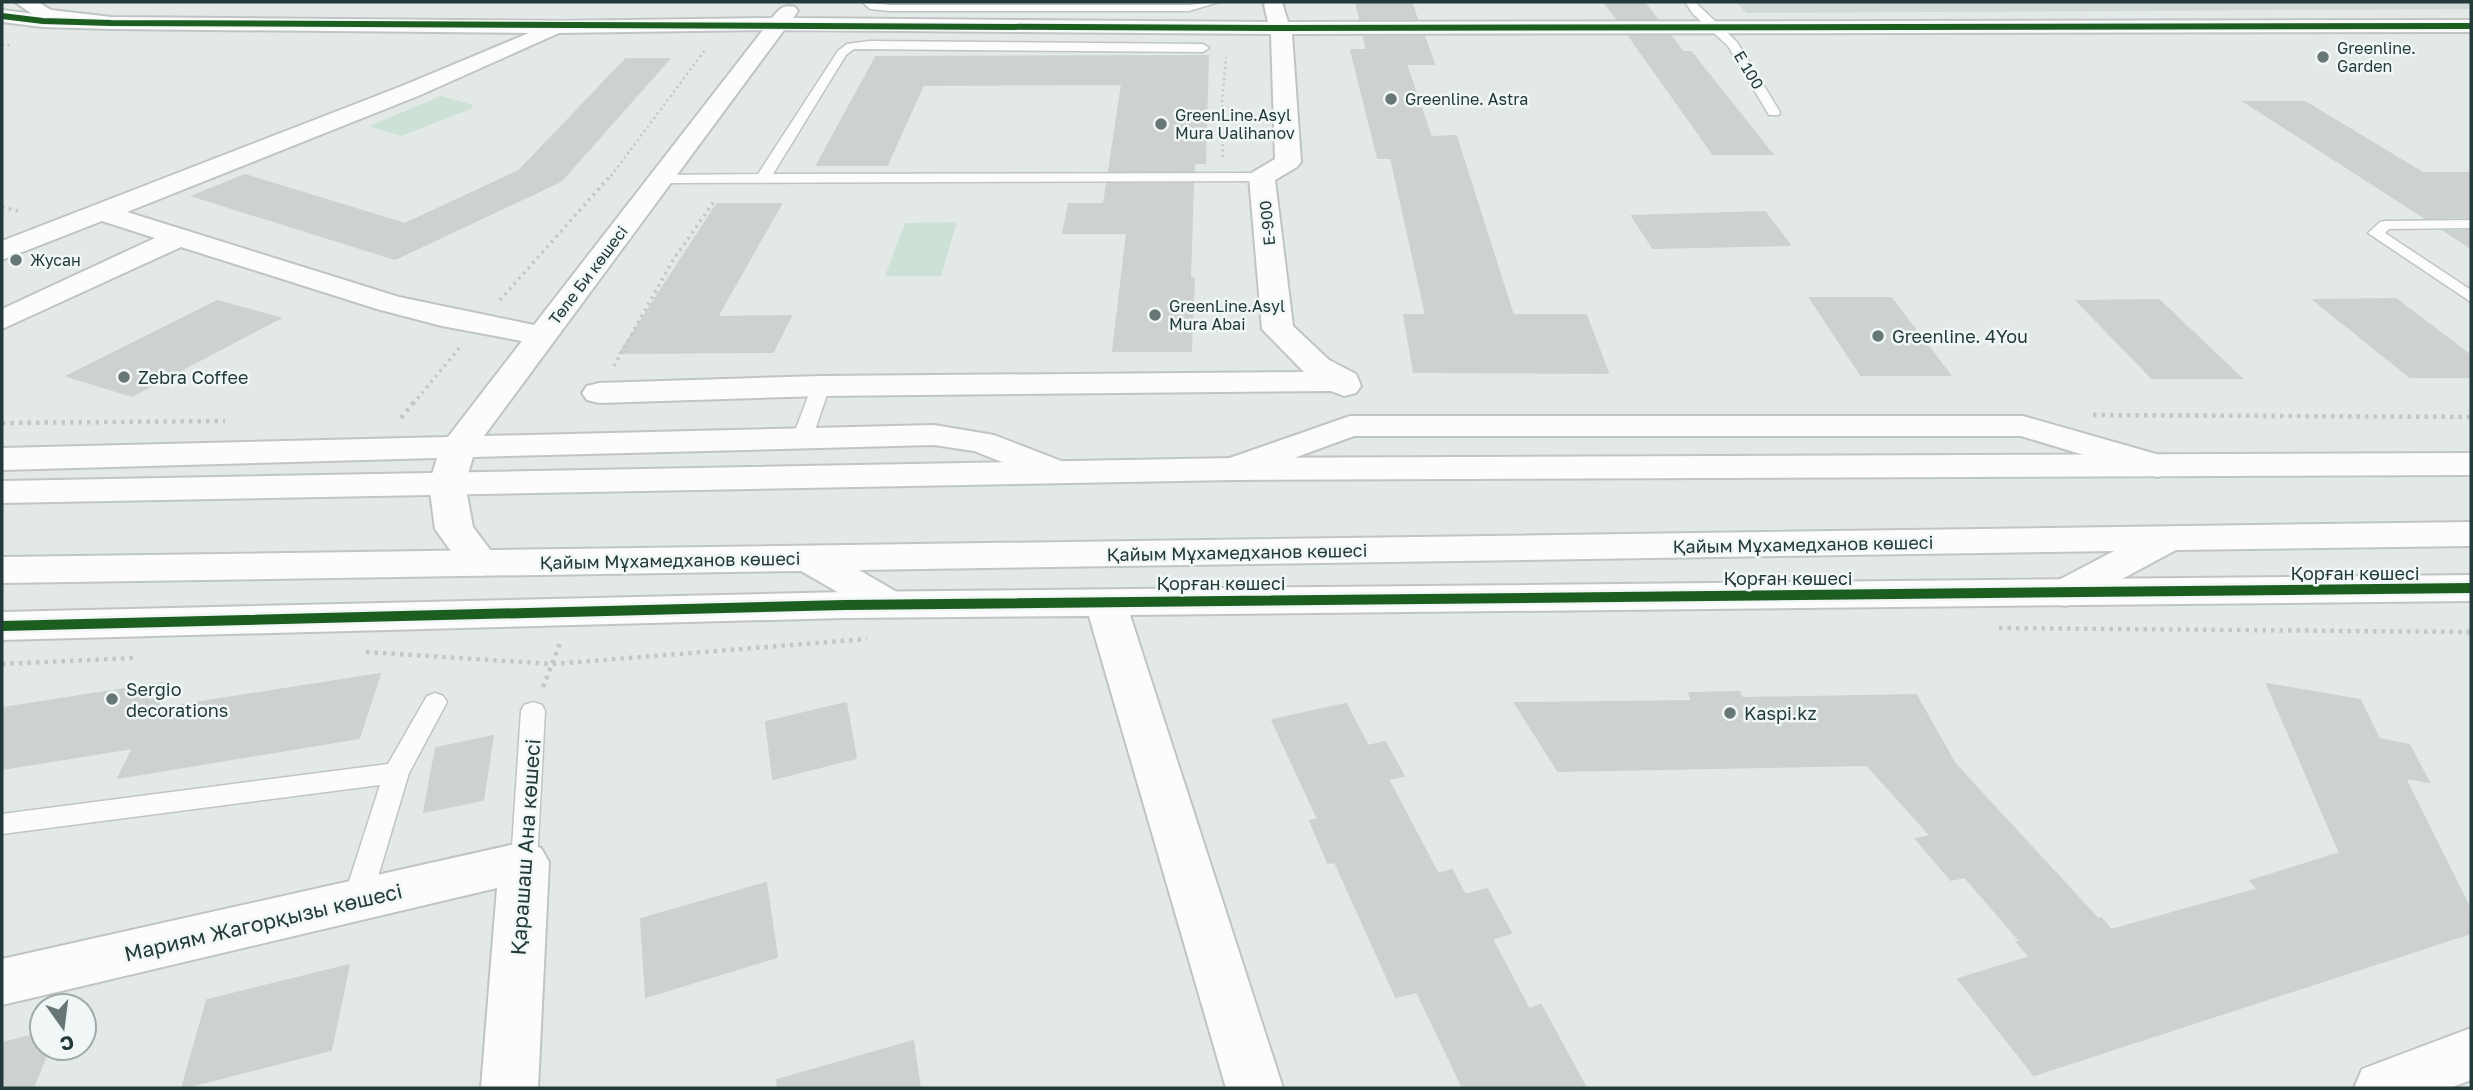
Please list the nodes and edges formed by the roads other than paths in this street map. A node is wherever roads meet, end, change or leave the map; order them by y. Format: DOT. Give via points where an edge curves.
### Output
graph roads {
  1 [pos="25,2"];
  2 [pos="96,2"];
  3 [pos="867,2"];
  4 [pos="1214,2"];
  5 [pos="1689,2"];
  6 [pos="787,13"];
  7 [pos="1276,15"];
  8 [pos="2,16"];
  9 [pos="962,16"];
  10 [pos="1050,17"];
  11 [pos="111,23"];
  12 [pos="1713,26"];
  13 [pos="2471,26"];
  14 [pos="558,39"];
  15 [pos="1203,48"];
  16 [pos="1774,112"];
  17 [pos="1262,177"];
  18 [pos="660,179"];
  19 [pos="762,180"];
  20 [pos="100,212"];
  21 [pos="2471,224"];
  22 [pos="182,236"];
  23 [pos="2,251"];
  24 [pos="2471,297"];
  25 [pos="2,320"];
  26 [pos="542,336"];
  27 [pos="1344,381"];
  28 [pos="821,386"];
  29 [pos="598,393"];
  30 [pos="1350,426"];
  31 [pos="802,439"];
  32 [pos="458,447"];
  33 [pos="2,459"];
  34 [pos="2471,464"];
  35 [pos="2157,466"];
  36 [pos="1234,469"];
  37 [pos="1056,472"];
  38 [pos="447,484"];
  39 [pos="2,492"];
  40 [pos="2471,534"];
  41 [pos="2169,538"];
  42 [pos="808,558"];
  43 [pos="480,563"];
  44 [pos="2,570"];
  45 [pos="2471,588"];
  46 [pos="2065,593"];
  47 [pos="1105,601"];
  48 [pos="881,622"];
  49 [pos="2,626"];
  50 [pos="435,702"];
  51 [pos="534,711"];
  52 [pos="396,773"];
  53 [pos="2,824"];
  54 [pos="524,862"];
  55 [pos="357,900"];
  56 [pos="2,982"];
  57 [pos="2471,1054"];
  58 [pos="510,1088"];
  59 [pos="1255,1088"];
  60 [pos="2382,1088"];
  1 -- 11 [label="street" via="46,15"];
  2 -- 11 [label="street"];
  3 -- 9 [label="lane" via="874,7"];
  4 -- 10 [label="lane" via="1189,8"];
  5 -- 12 [label="lane, E 100"];
  6 -- 9 [label="street"];
  6 -- 14 [label="street" via="726,25"];
  6 -- 18 [label="street, Төле Би көшесі"];
  7 -- 10 [label="street"];
  7 -- 12 [label="street"];
  7 -- 17 [label="street, E-900" via="1283,42 1287,162"];
  8 -- 11 [label="street"];
  9 -- 10 [label="street"];
  11 -- 14 [label="street"];
  12 -- 13 [label="street"];
  12 -- 16 [label="lane, E 100" via="1733,44"];
  14 -- 20 [label="street" via="505,51"];
  15 -- 19 [label="lane" via="851,47 842,53"];
  17 -- 19 [label="lane"];
  17 -- 27 [label="street, E-900" via="1278,329 1318,367"];
  18 -- 19 [label="lane"];
  18 -- 26 [label="street, Төле Би көшесі"];
  20 -- 22 [label="street"];
  20 -- 23 [label="street"];
  21 -- 24 [label="lane" via="2385,225 2376,233"];
  22 -- 25 [label="street"];
  22 -- 26 [label="street" via="388,303"];
  26 -- 32 [label="street, Төле Би көшесі"];
  27 -- 28 [label="street"];
  27 -- 30 [label="street"];
  28 -- 29 [label="street"];
  28 -- 31 [label="lane"];
  30 -- 35 [label="street" via="2023,426"];
  30 -- 36 [label="street"];
  31 -- 32 [label="street"];
  31 -- 37 [label="street" via="934,435 982,442"];
  32 -- 33 [label="street"];
  32 -- 38 [label="street, Төле Би көшесі"];
  34 -- 35 [label="street"];
  35 -- 36 [label="street"];
  36 -- 37 [label="street"];
  37 -- 38 [label="street"];
  38 -- 39 [label="street"];
  38 -- 43 [label="street, Төле Би көшесі" via="454,529"];
  40 -- 41 [label="street, Қайым Мұхамедханов көшесі"];
  41 -- 42 [label="street, Қайым Мұхамедханов көшесі"];
  41 -- 46 [label="street"];
  42 -- 43 [label="street, Қайым Мұхамедханов көшесі"];
  42 -- 48 [label="street"];
  43 -- 44 [label="street, Қайым Мұхамедханов көшесі"];
  45 -- 46 [label="street, Қорған көшесі"];
  46 -- 47 [label="street, Қорған көшесі"];
  47 -- 48 [label="street, Қорған көшесі"];
  47 -- 59 [label="street"];
  48 -- 49 [label="street, Қорған көшесі" via="569,612"];
  50 -- 52 [label="lane"];
  51 -- 54 [label="lane, Қарашаш Ана көшесі"];
  52 -- 53 [label="lane"];
  52 -- 55 [label="lane"];
  54 -- 55 [label="street, Мариям Жагорқызы көшесі"];
  54 -- 58 [label="street, Қарашаш Ана көшесі"];
  55 -- 56 [label="street, Мариям Жагорқызы көшесі"];
  57 -- 60 [label="street"];
}
